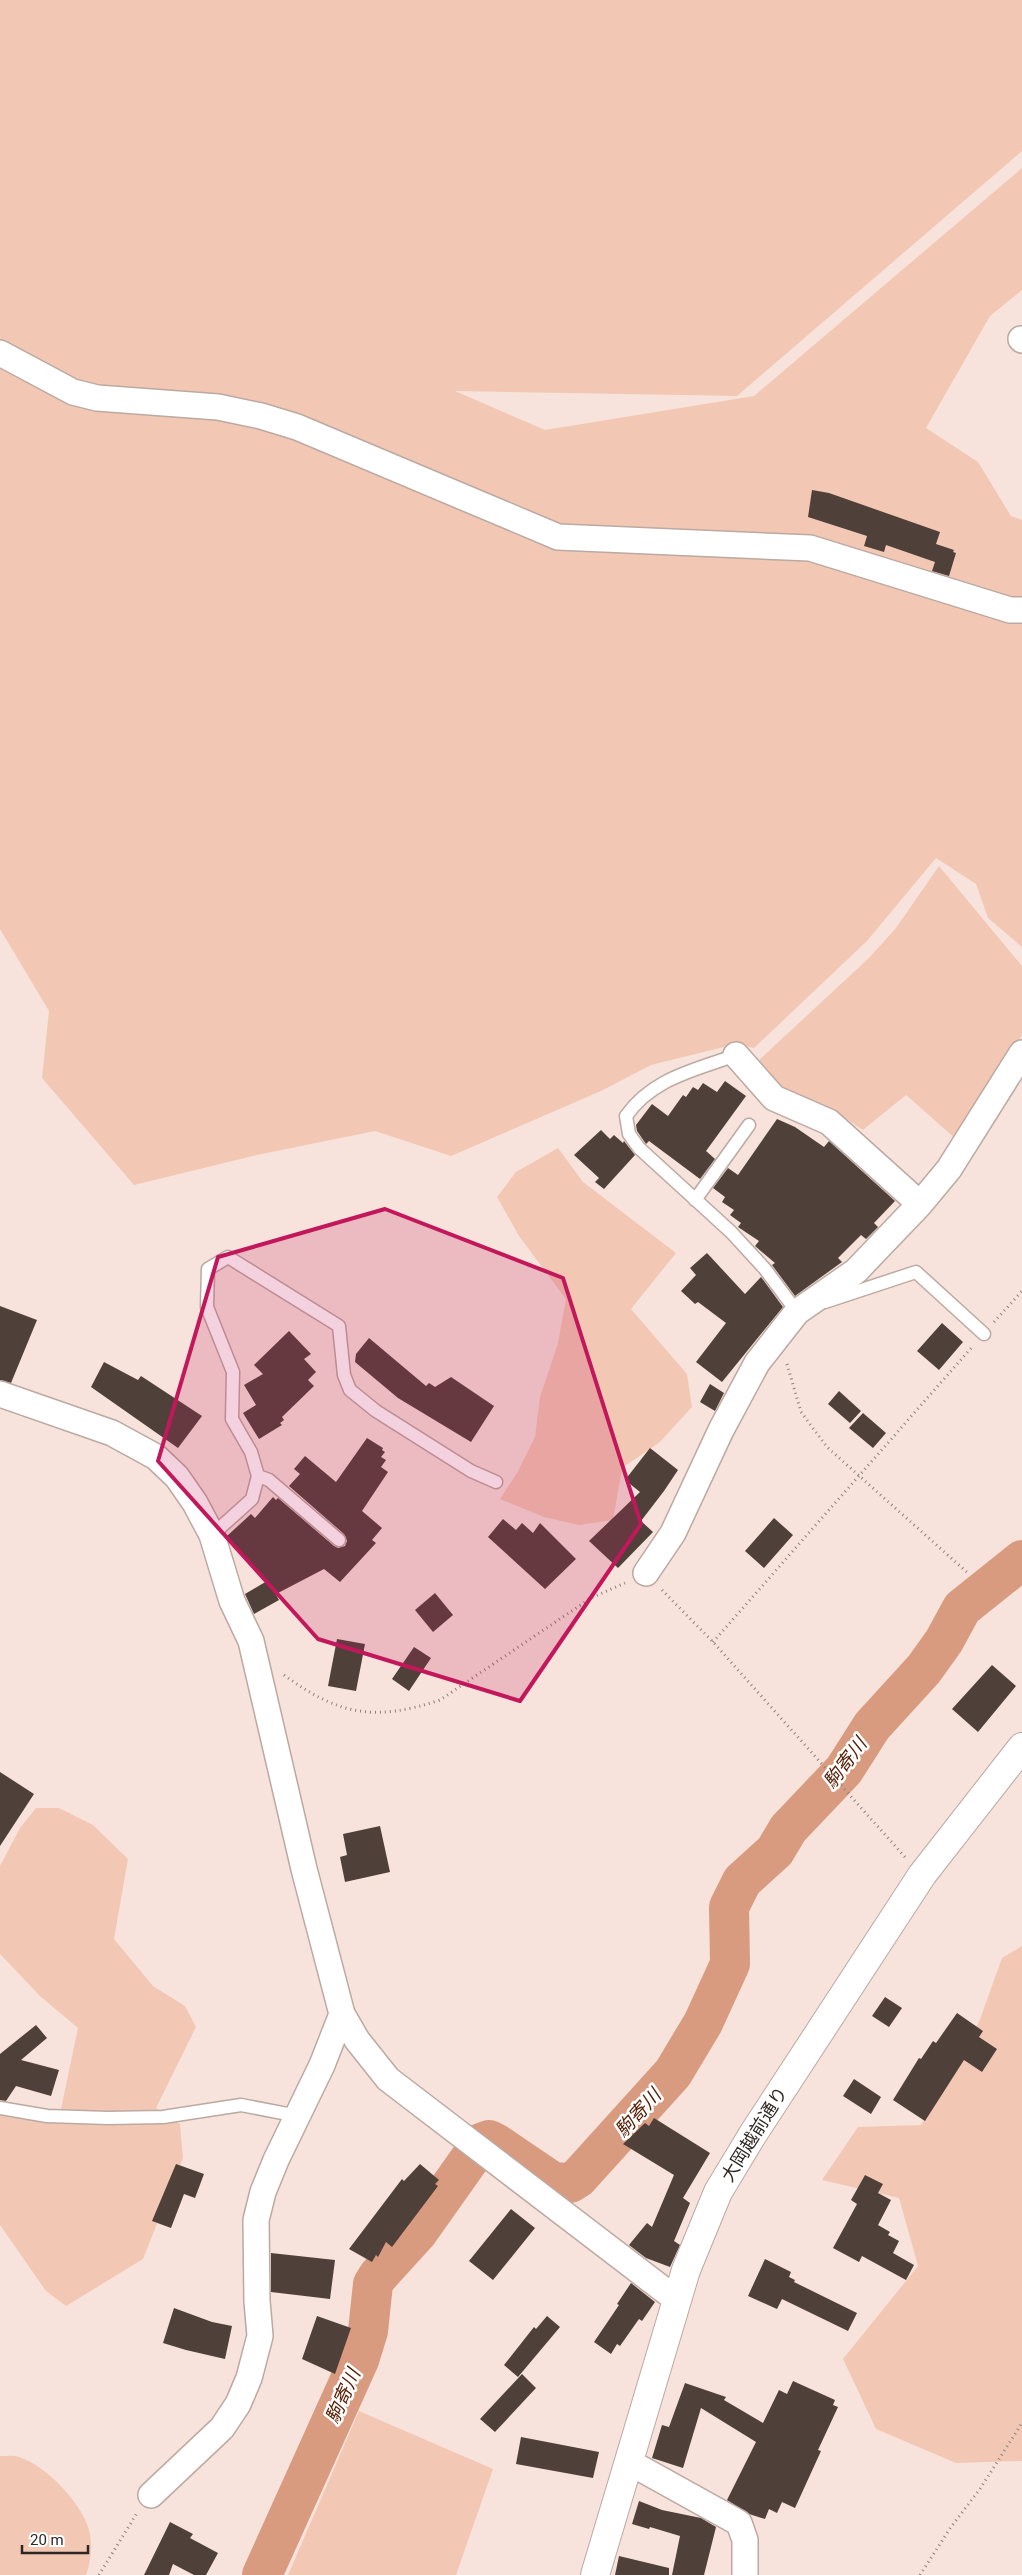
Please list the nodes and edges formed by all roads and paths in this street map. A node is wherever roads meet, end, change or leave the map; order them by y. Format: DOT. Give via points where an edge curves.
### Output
graph roads {
  1 [pos="0,353"];
  2 [pos="1022,610"];
  3 [pos="1022,1053"];
  4 [pos="736,1056"];
  5 [pos="749,1125"];
  6 [pos="695,1200"];
  7 [pos="920,1204"];
  8 [pos="1022,1291"];
  9 [pos="797,1312"];
  10 [pos="781,1333"];
  11 [pos="984,1334"];
  12 [pos="0,1394"];
  13 [pos="258,1476"];
  14 [pos="858,1476"];
  15 [pos="496,1482"];
  16 [pos="212,1535"];
  17 [pos="339,1540"];
  18 [pos="646,1573"];
  19 [pos="969,1574"];
  20 [pos="713,1642"];
  21 [pos="277,1670"];
  22 [pos="1022,1747"];
  23 [pos="922,1875"];
  24 [pos="342,2014"];
  25 [pos="0,2108"];
  26 [pos="298,2116"];
  27 [pos="677,2300"];
  28 [pos="1022,2423"];
  29 [pos="629,2462"];
  30 [pos="151,2494"];
  31 [pos="99,2575"];
  32 [pos="595,2575"];
  33 [pos="746,2575"];
  34 [pos="920,2575"];
  1 -- 2 [label="street" via="72,392 97,398 218,407 297,427 558,537 810,548 1010,610"];
  3 -- 7 [label="street" via="949,1169"];
  4 -- 6 [label="lane" via="656,1086 638,1099 626,1116 628,1134 639,1148"];
  4 -- 7 [label="street" via="774,1098 829,1122"];
  5 -- 6 [label="lane"];
  6 -- 9 [label="lane" via="765,1269"];
  7 -- 9 [label="street" via="856,1271"];
  8 -- 11 [label="path"];
  9 -- 10 [label="street"];
  9 -- 11 [label="lane" via="916,1272"];
  10 -- 14 [label="path" via="801,1412 827,1447"];
  10 -- 18 [label="street" via="757,1364 721,1430 673,1532"];
  11 -- 14 [label="path"];
  12 -- 16 [label="street" via="112,1433 156,1457 177,1477"];
  13 -- 15 [label="lane" via="251,1452 232,1419 234,1372 207,1307 208,1269 228,1257 339,1326 344,1375 350,1390 376,1411 471,1471"];
  13 -- 16 [label="lane" via="252,1499"];
  13 -- 17 [label="lane" via="269,1480"];
  14 -- 19 [label="path"];
  14 -- 20 [label="path"];
  16 -- 24 [label="street" via="232,1601 251,1641 304,1869"];
  18 -- 20 [label="path"];
  18 -- 21 [label="path" via="591,1598 440,1700 418,1707 370,1714 335,1707"];
  20 -- 23 [label="path"];
  22 -- 23 [label="street, 大岡越前通り"];
  23 -- 27 [label="street, 大岡越前通り" via="734,2164 707,2216"];
  24 -- 26 [label="street"];
  24 -- 27 [label="street" via="357,2040 388,2079"];
  25 -- 26 [label="lane" via="47,2116 108,2118 163,2117 241,2105"];
  26 -- 30 [label="street" via="263,2192 256,2220 260,2336 249,2378 238,2404 222,2428"];
  27 -- 29 [label="street, 大岡越前通り"];
  28 -- 34 [label="path"];
  29 -- 32 [label="street, 大岡越前通り"];
  29 -- 33 [label="street" via="739,2523 745,2540"];
  30 -- 31 [label="path"];
}
